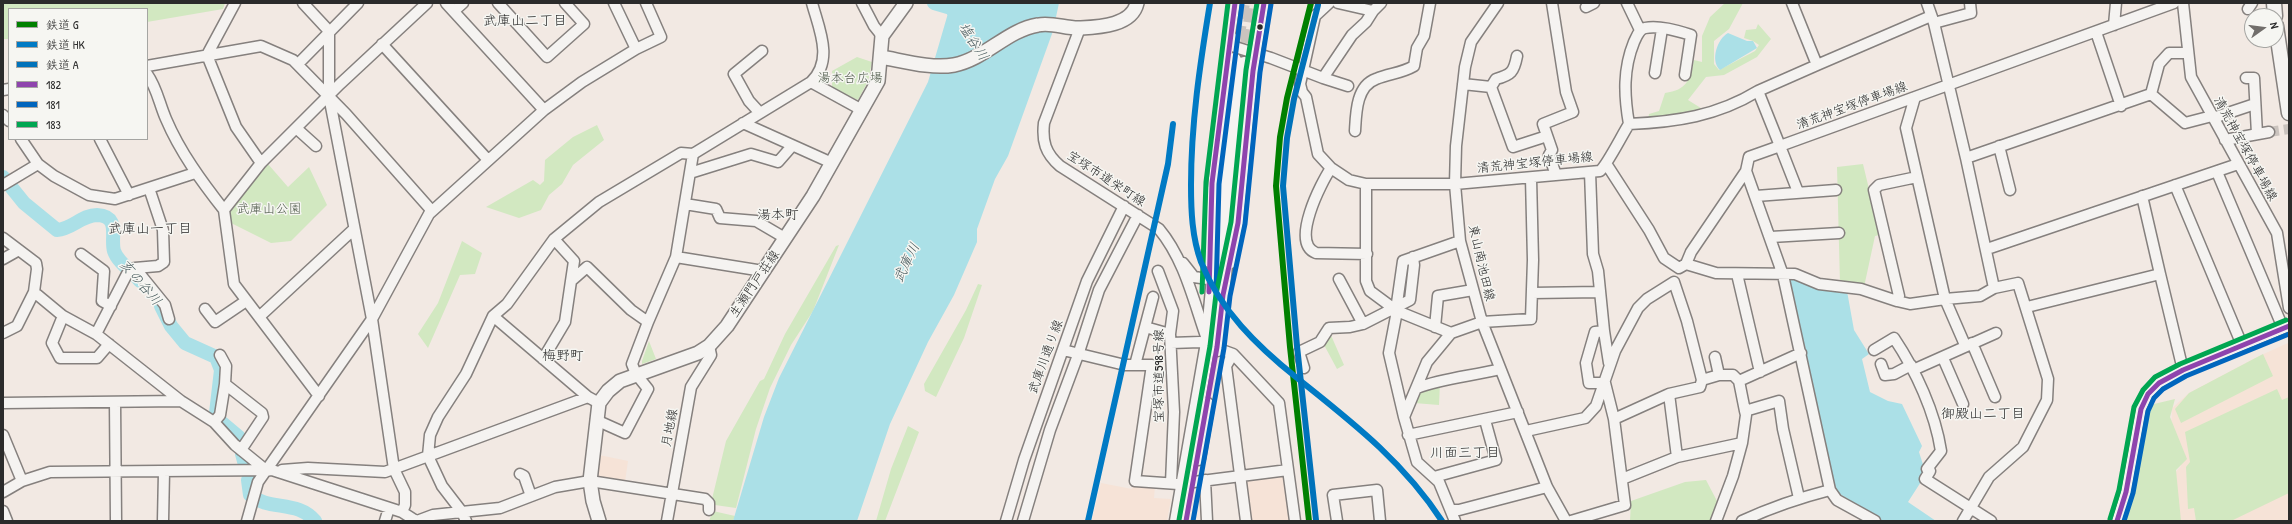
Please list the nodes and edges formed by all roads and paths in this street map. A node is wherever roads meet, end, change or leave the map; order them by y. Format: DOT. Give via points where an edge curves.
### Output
graph roads {
  1 [pos="236,3"];
  2 [pos="303,3"];
  3 [pos="358,3"];
  4 [pos="427,3"];
  5 [pos="446,3"];
  6 [pos="463,3"];
  7 [pos="498,3"];
  8 [pos="565,3"];
  9 [pos="614,3"];
  10 [pos="646,3"];
  11 [pos="812,3"];
  12 [pos="862,3"];
  13 [pos="906,3"];
  14 [pos="1137,3"];
  15 [pos="1235,3"];
  16 [pos="1264,3"];
  17 [pos="1329,3"];
  18 [pos="1338,3"];
  19 [pos="1381,3"];
  20 [pos="1430,3"];
  21 [pos="1498,3"];
  22 [pos="1552,3"];
  23 [pos="1627,3"];
  24 [pos="1792,3"];
  25 [pos="1928,3"];
  26 [pos="1970,3"];
  27 [pos="2116,3"];
  28 [pos="2174,3"];
  29 [pos="2183,3"];
  30 [pos="454,11"];
  31 [pos="1373,11"];
  32 [pos="1932,19"];
  33 [pos="2114,25"];
  34 [pos="1076,28"];
  35 [pos="1662,29"];
  36 [pos="1640,30"];
  37 [pos="329,32"];
  38 [pos="2096,32"];
  39 [pos="882,36"];
  40 [pos="1231,36"];
  41 [pos="1259,40"];
  42 [pos="382,44"];
  43 [pos="2279,48"];
  44 [pos="636,49"];
  45 [pos="762,51"];
  46 [pos="2188,53"];
  47 [pos="1255,54"];
  48 [pos="207,55"];
  49 [pos="1516,56"];
  50 [pos="881,58"];
  51 [pos="1271,58"];
  52 [pos="1242,61"];
  53 [pos="299,64"];
  54 [pos="148,66"];
  55 [pos="1817,66"];
  56 [pos="1302,70"];
  57 [pos="1655,73"];
  58 [pos="148,75"];
  59 [pos="1685,75"];
  60 [pos="1323,78"];
  61 [pos="2246,78"];
  62 [pos="811,82"];
  63 [pos="1463,84"];
  64 [pos="1948,85"];
  65 [pos="1348,86"];
  66 [pos="1492,88"];
  67 [pos="1758,91"];
  68 [pos="2151,94"];
  69 [pos="329,96"];
  70 [pos="1915,97"];
  71 [pos="2254,104"];
  72 [pos="2121,106"];
  73 [pos="544,110"];
  74 [pos="862,110"];
  75 [pos="760,113"];
  76 [pos="2289,114"];
  77 [pos="2212,117"];
  78 [pos="743,123"];
  79 [pos="1629,124"];
  80 [pos="296,128"];
  81 [pos="1355,131"];
  82 [pos="2269,132"];
  83 [pos="2257,134"];
  84 [pos="1547,136"];
  85 [pos="22,140"];
  86 [pos="101,140"];
  87 [pos="2225,140"];
  88 [pos="316,146"];
  89 [pos="792,146"];
  90 [pos="1780,146"];
  91 [pos="1999,146"];
  92 [pos="693,154"];
  93 [pos="1966,158"];
  94 [pos="488,160"];
  95 [pos="261,163"];
  96 [pos="832,163"];
  97 [pos="38,164"];
  98 [pos="2238,164"];
  99 [pos="1607,165"];
  100 [pos="1331,168"];
  101 [pos="195,172"];
  102 [pos="1590,172"];
  103 [pos="1746,172"];
  104 [pos="2217,172"];
  105 [pos="690,173"];
  106 [pos="1556,175"];
  107 [pos="1917,177"];
  108 [pos="1531,178"];
  109 [pos="6,184"];
  110 [pos="1366,184"];
  111 [pos="1455,184"];
  112 [pos="2175,185"];
  113 [pos="149,188"];
  114 [pos="1836,190"];
  115 [pos="2010,190"];
  116 [pos="1798,192"];
  117 [pos="129,195"];
  118 [pos="1756,196"];
  119 [pos="2142,196"];
  120 [pos="685,204"];
  121 [pos="1124,206"];
  122 [pos="224,210"];
  123 [pos="432,211"];
  124 [pos="1138,215"];
  125 [pos="354,229"];
  126 [pos="1839,233"];
  127 [pos="1771,237"];
  128 [pos="3,238"];
  129 [pos="785,238"];
  130 [pos="554,239"];
  131 [pos="1460,241"];
  132 [pos="1986,249"];
  133 [pos="20,250"];
  134 [pos="81,254"];
  135 [pos="1367,254"];
  136 [pos="676,257"];
  137 [pos="1178,257"];
  138 [pos="3,259"];
  139 [pos="1682,266"];
  140 [pos="131,271"];
  141 [pos="763,271"];
  142 [pos="1158,271"];
  143 [pos="1737,274"];
  144 [pos="1783,274"];
  145 [pos="2160,274"];
  146 [pos="1208,279"];
  147 [pos="1339,279"];
  148 [pos="571,281"];
  149 [pos="1674,282"];
  150 [pos="1994,288"];
  151 [pos="1473,290"];
  152 [pos="34,292"];
  153 [pos="1599,292"];
  154 [pos="1532,293"];
  155 [pos="1153,297"];
  156 [pos="1945,299"];
  157 [pos="246,301"];
  158 [pos="1897,301"];
  159 [pos="111,306"];
  160 [pos="2027,307"];
  161 [pos="2289,308"];
  162 [pos="205,309"];
  163 [pos="1395,310"];
  164 [pos="64,316"];
  165 [pos="493,316"];
  166 [pos="259,317"];
  167 [pos="169,319"];
  168 [pos="372,319"];
  169 [pos="648,322"];
  170 [pos="1210,322"];
  171 [pos="1482,322"];
  172 [pos="1363,324"];
  173 [pos="1145,327"];
  174 [pos="1435,327"];
  175 [pos="2286,327"];
  176 [pos="1604,331"];
  177 [pos="3,333"];
  178 [pos="1451,333"];
  179 [pos="1996,333"];
  180 [pos="96,334"];
  181 [pos="1171,339"];
  182 [pos="109,344"];
  183 [pos="1968,344"];
  184 [pos="1213,345"];
  185 [pos="2242,345"];
  186 [pos="709,346"];
  187 [pos="1063,350"];
  188 [pos="1874,350"];
  189 [pos="1800,353"];
  190 [pos="220,354"];
  191 [pos="1078,354"];
  192 [pos="1233,354"];
  193 [pos="1715,357"];
  194 [pos="1943,358"];
  195 [pos="543,359"];
  196 [pos="1881,364"];
  197 [pos="1130,365"];
  198 [pos="1610,365"];
  199 [pos="1304,368"];
  200 [pos="1912,368"];
  201 [pos="1500,369"];
  202 [pos="2183,370"];
  203 [pos="1760,372"];
  204 [pos="636,374"];
  205 [pos="1719,375"];
  206 [pos="1702,380"];
  207 [pos="1739,380"];
  208 [pos="1605,383"];
  209 [pos="225,384"];
  210 [pos="1417,388"];
  211 [pos="1669,394"];
  212 [pos="319,396"];
  213 [pos="588,397"];
  214 [pos="1995,397"];
  215 [pos="182,401"];
  216 [pos="115,402"];
  217 [pos="3,403"];
  218 [pos="599,403"];
  219 [pos="1963,404"];
  220 [pos="1745,411"];
  221 [pos="1518,412"];
  222 [pos="1404,417"];
  223 [pos="217,419"];
  224 [pos="1614,419"];
  225 [pos="596,420"];
  226 [pos="1486,420"];
  227 [pos="1526,431"];
  228 [pos="3,435"];
  229 [pos="1408,435"];
  230 [pos="1742,443"];
  231 [pos="241,450"];
  232 [pos="428,456"];
  233 [pos="1677,457"];
  234 [pos="394,469"];
  235 [pos="270,470"];
  236 [pos="1288,470"];
  237 [pos="116,471"];
  238 [pos="164,472"];
  239 [pos="520,474"];
  240 [pos="1021,474"];
  241 [pos="1240,477"];
  242 [pos="1434,477"];
  243 [pos="1036,478"];
  244 [pos="1622,479"];
  245 [pos="22,481"];
  246 [pos="590,481"];
  247 [pos="1188,482"];
  248 [pos="1547,487"];
  249 [pos="1830,490"];
  250 [pos="3,492"];
  251 [pos="671,495"];
  252 [pos="531,496"];
  253 [pos="1799,498"];
  254 [pos="389,508"];
  255 [pos="1972,509"];
  256 [pos="709,510"];
  257 [pos="1451,510"];
  258 [pos="3,511"];
  259 [pos="402,512"];
  260 [pos="464,516"];
  261 [pos="7,521"];
  262 [pos="116,521"];
  263 [pos="163,521"];
  264 [pos="247,521"];
  265 [pos="385,521"];
  266 [pos="416,521"];
  267 [pos="599,521"];
  268 [pos="667,521"];
  269 [pos="1006,521"];
  270 [pos="1023,521"];
  271 [pos="1177,521"];
  272 [pos="1186,521"];
  273 [pos="1207,521"];
  274 [pos="1246,521"];
  275 [pos="1295,521"];
  276 [pos="1337,521"];
  277 [pos="1380,521"];
  278 [pos="1455,521"];
  279 [pos="1566,521"];
  280 [pos="1571,521"];
  281 [pos="1716,521"];
  282 [pos="1744,521"];
  283 [pos="1875,521"];
  284 [pos="1963,521"];
  285 [pos="1991,521"];
  286 [pos="2117,521"];
  1 -- 48 [label="street"];
  2 -- 37 [label="street"];
  3 -- 37 [label="street"];
  4 -- 42 [label="street"];
  5 -- 30 [label="street"];
  6 -- 30 [label="street"];
  7 -- 8 [label="street" via="547,57 584,24"];
  9 -- 44 [label="street"];
  10 -- 44 [label="street" via="661,37"];
  11 -- 62 [label="street" via="824,46 823,61 818,75"];
  12 -- 39 [label="street"];
  13 -- 39 [label="main road"];
  14 -- 34 [label="main road" via="1135,12 1128,18"];
  15 -- 40 [label="street"];
  16 -- 41 [label="street"];
  17 -- 56 [label="street, 清荒神宝塚停車場線" via="1315,16"];
  18 -- 31 [label="street"];
  19 -- 31 [label="street"];
  20 -- 81 [label="street" via="1424,36 1417,48 1414,66 1402,73 1375,79 1366,87 1358,100"];
  21 -- 63 [label="street, 東山南池田線" via="1472,42"];
  22 -- 84 [label="street" via="1566,92 1572,112 1543,124"];
  23 -- 36 [label="street"];
  24 -- 55 [label="street"];
  25 -- 32 [label="street"];
  26 -- 32 [label="street" via="1971,13"];
  27 -- 33 [label="street"];
  28 -- 33 [label="street, 清荒神宝塚停車場線"];
  29 -- 46 [label="street, 清荒神宝塚停車場線"];
  30 -- 73 [label="street"];
  31 -- 60 [label="street" via="1352,35"];
  32 -- 55 [label="street"];
  32 -- 64 [label="street"];
  33 -- 38 [label="street, 清荒神宝塚停車場線"];
  34 -- 50 [label="main road" via="1050,24 1022,29 968,61 940,66"];
  34 -- 121 [label="street, 宝塚市道栄町線" via="1044,123 1045,146 1050,157 1060,166"];
  35 -- 36 [label="street"];
  35 -- 57 [label="street"];
  35 -- 59 [label="street" via="1691,35"];
  36 -- 79 [label="street" via="1627,60 1625,91"];
  37 -- 53 [label="street"];
  37 -- 69 [label="street"];
  38 -- 64 [label="street, 清荒神宝塚停車場線"];
  38 -- 72 [label="street"];
  39 -- 50 [label="main road, 生瀬門戸荘線"];
  40 -- 52 [label="street"];
  40 -- 146 [label="street" via="1226,58 1213,188"];
  41 -- 47 [label="street"];
  41 -- 51 [label="street" via="1261,47"];
  41 -- 52 [label="street" via="1250,47"];
  42 -- 69 [label="street"];
  42 -- 94 [label="street"];
  43 -- 76 [label="highway"];
  44 -- 73 [label="street" via="582,82"];
  45 -- 75 [label="street" via="734,74 749,102"];
  46 -- 68 [label="street" via="2169,52 2159,64"];
  46 -- 77 [label="street, 清荒神宝塚停車場線" via="2191,77"];
  47 -- 51 [label="street"];
  47 -- 52 [label="street"];
  47 -- 52 [label="street"];
  48 -- 53 [label="street" via="261,46"];
  48 -- 54 [label="street"];
  48 -- 95 [label="street" via="236,127"];
  49 -- 66 [label="street" via="1514,72 1496,79"];
  50 -- 74 [label="main road, 生瀬門戸荘線" via="878,81"];
  51 -- 52 [label="street" via="1262,59 1256,64"];
  51 -- 56 [label="street"];
  52 -- 170 [label="highway"];
  52 -- 184 [label="highway" via="1223,295"];
  53 -- 69 [label="street"];
  55 -- 67 [label="street"];
  56 -- 60 [label="street"];
  56 -- 100 [label="street, 清荒神宝塚停車場線" via="1300,84 1306,97 1318,154"];
  58 -- 101 [label="street" via="155,84 166,119"];
  60 -- 65 [label="street"];
  61 -- 71 [label="street" via="2254,78"];
  62 -- 74 [label="street"];
  62 -- 75 [label="street"];
  63 -- 66 [label="street"];
  63 -- 111 [label="street, 東山南池田線" via="1456,146"];
  64 -- 70 [label="street, 清荒神宝塚停車場線"];
  64 -- 93 [label="street"];
  66 -- 84 [label="street" via="1512,146"];
  67 -- 79 [label="street" via="1712,112 1693,117 1670,122"];
  67 -- 90 [label="street"];
  68 -- 72 [label="street"];
  68 -- 77 [label="street" via="2185,124"];
  69 -- 80 [label="street"];
  69 -- 123 [label="street"];
  69 -- 125 [label="street"];
  70 -- 90 [label="street, 清荒神宝塚停車場線"];
  70 -- 107 [label="street" via="1906,128"];
  71 -- 77 [label="street"];
  71 -- 83 [label="street"];
  72 -- 91 [label="street"];
  73 -- 94 [label="street"];
  74 -- 96 [label="main road, 生瀬門戸荘線"];
  75 -- 78 [label="street"];
  77 -- 87 [label="street, 清荒神宝塚停車場線"];
  78 -- 89 [label="street"];
  78 -- 92 [label="street"];
  79 -- 99 [label="street, 清荒神宝塚停車場線" via="1610,155"];
  80 -- 88 [label="street"];
  80 -- 95 [label="street"];
  82 -- 83 [label="street"];
  83 -- 87 [label="street"];
  84 -- 106 [label="street" via="1552,150 1549,155"];
  85 -- 97 [label="street"];
  86 -- 117 [label="street"];
  87 -- 98 [label="street, 清荒神宝塚停車場線"];
  89 -- 96 [label="street"];
  89 -- 105 [label="street" via="778,162 751,154"];
  90 -- 103 [label="street, 清荒神宝塚停車場線" via="1749,157"];
  90 -- 116 [label="street"];
  91 -- 93 [label="street"];
  91 -- 115 [label="street"];
  92 -- 105 [label="street"];
  92 -- 130 [label="street" via="681,153 599,202"];
  93 -- 132 [label="street"];
  94 -- 123 [label="street"];
  95 -- 122 [label="street"];
  96 -- 129 [label="main road, 生瀬門戸荘線"];
  97 -- 109 [label="street"];
  97 -- 117 [label="street" via="89,195 115,199"];
  98 -- 104 [label="street"];
  98 -- 161 [label="street, 清荒神宝塚停車場線" via="2277,233"];
  99 -- 102 [label="street, 清荒神宝塚停車場線" via="1600,171"];
  99 -- 139 [label="street" via="1664,258"];
  100 -- 110 [label="street, 清荒神宝塚停車場線" via="1349,180"];
  100 -- 135 [label="street" via="1312,205 1306,246 1316,253"];
  101 -- 113 [label="street"];
  101 -- 122 [label="street"];
  102 -- 106 [label="street, 清荒神宝塚停車場線"];
  102 -- 153 [label="street" via="1593,254 1598,271"];
  103 -- 118 [label="street"];
  103 -- 139 [label="street"];
  104 -- 112 [label="street"];
  104 -- 175 [label="street"];
  105 -- 120 [label="street"];
  106 -- 108 [label="street, 清荒神宝塚停車場線"];
  107 -- 156 [label="street"];
  107 -- 158 [label="street" via="1879,184 1874,190 1899,296"];
  108 -- 111 [label="street, 清荒神宝塚停車場線"];
  108 -- 154 [label="street"];
  110 -- 111 [label="street, 清荒神宝塚停車場線"];
  110 -- 135 [label="street"];
  111 -- 131 [label="street, 東山南池田線"];
  112 -- 119 [label="street"];
  112 -- 185 [label="street"];
  113 -- 117 [label="street"];
  113 -- 140 [label="street" via="163,230 164,262 158,266"];
  114 -- 116 [label="street"];
  116 -- 118 [label="street"];
  118 -- 127 [label="street"];
  119 -- 132 [label="street"];
  119 -- 145 [label="street"];
  120 -- 129 [label="street" via="716,209 720,218 756,221"];
  120 -- 136 [label="street"];
  121 -- 124 [label="street, 宝塚市道栄町線"];
  121 -- 187 [label="street, 武庫川通り線" via="1087,281"];
  122 -- 157 [label="street" via="233,279"];
  123 -- 168 [label="street"];
  124 -- 137 [label="street, 宝塚市道栄町線" via="1159,229 1170,241"];
  124 -- 191 [label="street" via="1099,290"];
  125 -- 166 [label="street"];
  125 -- 168 [label="street"];
  126 -- 127 [label="street"];
  127 -- 144 [label="street"];
  128 -- 133 [label="street"];
  129 -- 141 [label="main road, 生瀬門戸荘線"];
  130 -- 148 [label="street" via="574,260"];
  130 -- 165 [label="street" via="507,304"];
  131 -- 151 [label="street, 東山南池田線"];
  131 -- 163 [label="street" via="1413,257 1410,300"];
  132 -- 150 [label="street"];
  133 -- 138 [label="street"];
  133 -- 152 [label="street" via="36,263"];
  134 -- 159 [label="street" via="104,271 102,300"];
  135 -- 163 [label="street" via="1366,281 1370,291"];
  136 -- 141 [label="street"];
  136 -- 169 [label="street"];
  137 -- 146 [label="street" via="1194,277"];
  137 -- 184 [label="street, 宝塚市道栄町線"];
  139 -- 143 [label="street" via="1716,273"];
  139 -- 149 [label="street"];
  140 -- 159 [label="street"];
  140 -- 167 [label="street" via="165,305"];
  141 -- 186 [label="main road, 生瀬門戸荘線" via="727,326"];
  142 -- 181 [label="street, 宝塚市道598号線" via="1173,311"];
  143 -- 144 [label="street"];
  143 -- 203 [label="street"];
  144 -- 158 [label="street" via="1795,274 1819,284 1861,289"];
  144 -- 189 [label="street"];
  145 -- 160 [label="street"];
  145 -- 202 [label="street"];
  146 -- 170 [label="street"];
  147 -- 172 [label="street"];
  148 -- 169 [label="street" via="587,267"];
  148 -- 195 [label="street" via="565,322"];
  149 -- 198 [label="street" via="1647,299 1638,308"];
  149 -- 206 [label="street"];
  150 -- 156 [label="street" via="1980,296"];
  150 -- 160 [label="street" via="2018,283"];
  151 -- 171 [label="street, 東山南池田線"];
  151 -- 174 [label="street" via="1438,296"];
  152 -- 164 [label="street"];
  152 -- 177 [label="street" via="17,326"];
  153 -- 154 [label="street"];
  153 -- 176 [label="street"];
  154 -- 171 [label="street" via="1531,319"];
  155 -- 173 [label="street"];
  156 -- 158 [label="street" via="1910,304"];
  156 -- 183 [label="street"];
  157 -- 162 [label="street" via="215,322"];
  157 -- 166 [label="street"];
  159 -- 180 [label="street"];
  160 -- 255 [label="street" via="2048,379 2047,400 2023,447 1989,477"];
  163 -- 172 [label="street"];
  163 -- 174 [label="street"];
  163 -- 222 [label="street" via="1389,353"];
  164 -- 180 [label="street"];
  164 -- 182 [label="street" via="52,343 60,358 97,358"];
  165 -- 195 [label="street"];
  165 -- 232 [label="street" via="466,374 438,417 430,435"];
  166 -- 212 [label="street"];
  168 -- 212 [label="street"];
  168 -- 234 [label="street"];
  169 -- 204 [label="street" via="632,364"];
  170 -- 184 [label="highway"];
  171 -- 178 [label="street"];
  171 -- 201 [label="street, 東山南池田線"];
  172 -- 199 [label="street" via="1329,328 1320,342 1299,352"];
  173 -- 181 [label="street"];
  173 -- 197 [label="street"];
  174 -- 178 [label="street"];
  175 -- 185 [label="street"];
  176 -- 198 [label="street"];
  176 -- 208 [label="street" via="1595,332 1586,363 1589,383"];
  178 -- 210 [label="street" via="1432,353 1424,366"];
  179 -- 183 [label="street"];
  180 -- 182 [label="street"];
  181 -- 184 [label="street"];
  181 -- 247 [label="street, 宝塚市道598号線" via="1174,412"];
  182 -- 215 [label="street"];
  183 -- 194 [label="street" via="1947,353"];
  183 -- 214 [label="street"];
  184 -- 192 [label="street"];
  184 -- 247 [label="highway"];
  185 -- 202 [label="street"];
  186 -- 204 [label="main road, 生瀬門戸荘線" via="676,361"];
  186 -- 251 [label="street, 月地線" via="711,355 691,387"];
  187 -- 191 [label="street"];
  187 -- 240 [label="street, 武庫川通り線"];
  188 -- 200 [label="street" via="1894,338"];
  189 -- 203 [label="street"];
  189 -- 249 [label="street"];
  190 -- 209 [label="street" via="226,366"];
  191 -- 197 [label="street"];
  191 -- 243 [label="street" via="1050,430"];
  192 -- 236 [label="street" via="1279,403"];
  192 -- 241 [label="street" via="1226,366"];
  193 -- 205 [label="street"];
  194 -- 200 [label="street"];
  194 -- 219 [label="street"];
  195 -- 213 [label="street"];
  196 -- 200 [label="street" via="1885,375"];
  197 -- 247 [label="street" via="1152,365 1135,481"];
  198 -- 208 [label="street"];
  200 -- 255 [label="street" via="1938,428 1941,451 1927,469 1930,471 1925,479"];
  201 -- 210 [label="street" via="1435,381"];
  201 -- 221 [label="street, 東山南池田線"];
  202 -- 286 [label="street" via="2159,383 2148,394 2141,409 2126,492"];
  203 -- 207 [label="street"];
  204 -- 218 [label="main road, 生瀬門戸荘線" via="620,381"];
  204 -- 225 [label="street" via="648,389 625,433"];
  205 -- 206 [label="street"];
  205 -- 207 [label="street" via="1733,375"];
  206 -- 211 [label="street" via="1700,387"];
  207 -- 220 [label="street"];
  208 -- 224 [label="street"];
  208 -- 227 [label="street" via="1596,406 1585,418"];
  209 -- 223 [label="street"];
  209 -- 231 [label="street" via="262,413 263,417"];
  210 -- 222 [label="street"];
  211 -- 224 [label="street"];
  211 -- 233 [label="street"];
  212 -- 235 [label="street"];
  213 -- 218 [label="street"];
  213 -- 232 [label="street"];
  215 -- 216 [label="street"];
  215 -- 223 [label="street"];
  216 -- 217 [label="street"];
  216 -- 237 [label="street"];
  218 -- 225 [label="main road"];
  220 -- 230 [label="street"];
  220 -- 253 [label="street" via="1780,401 1783,429"];
  221 -- 226 [label="street"];
  221 -- 227 [label="street, 東山南池田線"];
  222 -- 229 [label="street"];
  223 -- 231 [label="street"];
  224 -- 244 [label="street"];
  225 -- 246 [label="main road"];
  226 -- 229 [label="street"];
  226 -- 242 [label="street" via="1496,460"];
  227 -- 248 [label="street, 東山南池田線"];
  228 -- 245 [label="street"];
  229 -- 242 [label="street" via="1417,462"];
  230 -- 233 [label="street"];
  230 -- 281 [label="street"];
  231 -- 235 [label="street"];
  232 -- 234 [label="street"];
  232 -- 260 [label="street" via="442,486"];
  233 -- 244 [label="street"];
  234 -- 235 [label="street" via="385,472"];
  234 -- 259 [label="street" via="405,492"];
  235 -- 238 [label="street"];
  235 -- 254 [label="street"];
  235 -- 264 [label="street" via="258,482"];
  236 -- 241 [label="street"];
  236 -- 275 [label="street"];
  237 -- 238 [label="street"];
  237 -- 245 [label="street" via="50,472"];
  237 -- 262 [label="street"];
  238 -- 263 [label="street"];
  239 -- 252 [label="street" via="524,476"];
  240 -- 243 [label="street"];
  240 -- 269 [label="street, 武庫川通り線"];
  241 -- 247 [label="street"];
  241 -- 274 [label="street"];
  242 -- 257 [label="street" via="1439,482"];
  243 -- 270 [label="street"];
  244 -- 280 [label="street" via="1626,505"];
  245 -- 250 [label="street"];
  246 -- 251 [label="street"];
  246 -- 252 [label="street" via="555,487"];
  246 -- 267 [label="main road"];
  247 -- 271 [label="highway"];
  247 -- 272 [label="highway"];
  247 -- 273 [label="street, 宝塚市道598号線"];
  248 -- 257 [label="street"];
  248 -- 279 [label="street, 東山南池田線"];
  249 -- 253 [label="street"];
  249 -- 283 [label="street" via="1837,500"];
  251 -- 256 [label="street" via="705,499 709,503"];
  251 -- 268 [label="street, 月地線"];
  252 -- 260 [label="street" via="500,508"];
  253 -- 282 [label="street" via="1761,511"];
  254 -- 259 [label="street"];
  254 -- 265 [label="street"];
  255 -- 284 [label="street"];
  255 -- 285 [label="street"];
  257 -- 278 [label="street"];
  258 -- 261 [label="street"];
  259 -- 266 [label="street"];
  260 -- 266 [label="street" via="433,515"];
  276 -- 277 [label="street" via="1333,495 1377,490"];
}
